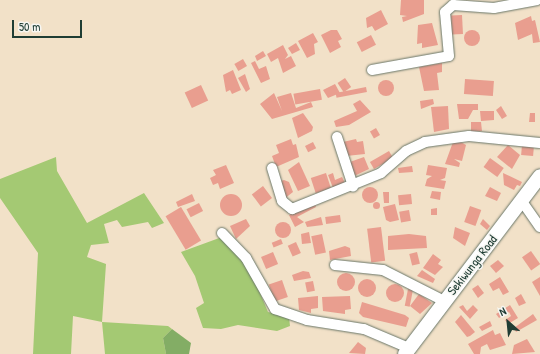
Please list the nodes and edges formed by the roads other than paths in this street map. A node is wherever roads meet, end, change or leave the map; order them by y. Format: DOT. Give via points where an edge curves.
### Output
graph roads {
  1 [pos="537,0"];
  2 [pos="372,70"];
  3 [pos="337,138"];
  4 [pos="540,143"];
  5 [pos="272,168"];
  6 [pos="540,176"];
  7 [pos="353,186"];
  8 [pos="521,200"];
  9 [pos="540,227"];
  10 [pos="222,234"];
  11 [pos="335,265"];
  12 [pos="444,301"];
  13 [pos="407,351"];
  1 -- 2 [label="street" via="494,8 453,5 445,12 449,56"];
  3 -- 7 [label="street"];
  4 -- 7 [label="street" via="446,136 406,151 393,165"];
  5 -- 7 [label="street" via="282,201 292,209"];
  6 -- 8 [label="main road, Sekiwunga Road"];
  8 -- 9 [label="street"];
  8 -- 12 [label="main road, Sekiwunga Road"];
  10 -- 13 [label="street" via="246,258 275,309 307,320 364,329"];
  11 -- 12 [label="street" via="383,270"];
  12 -- 13 [label="main road, Sekiwunga Road"];
}
